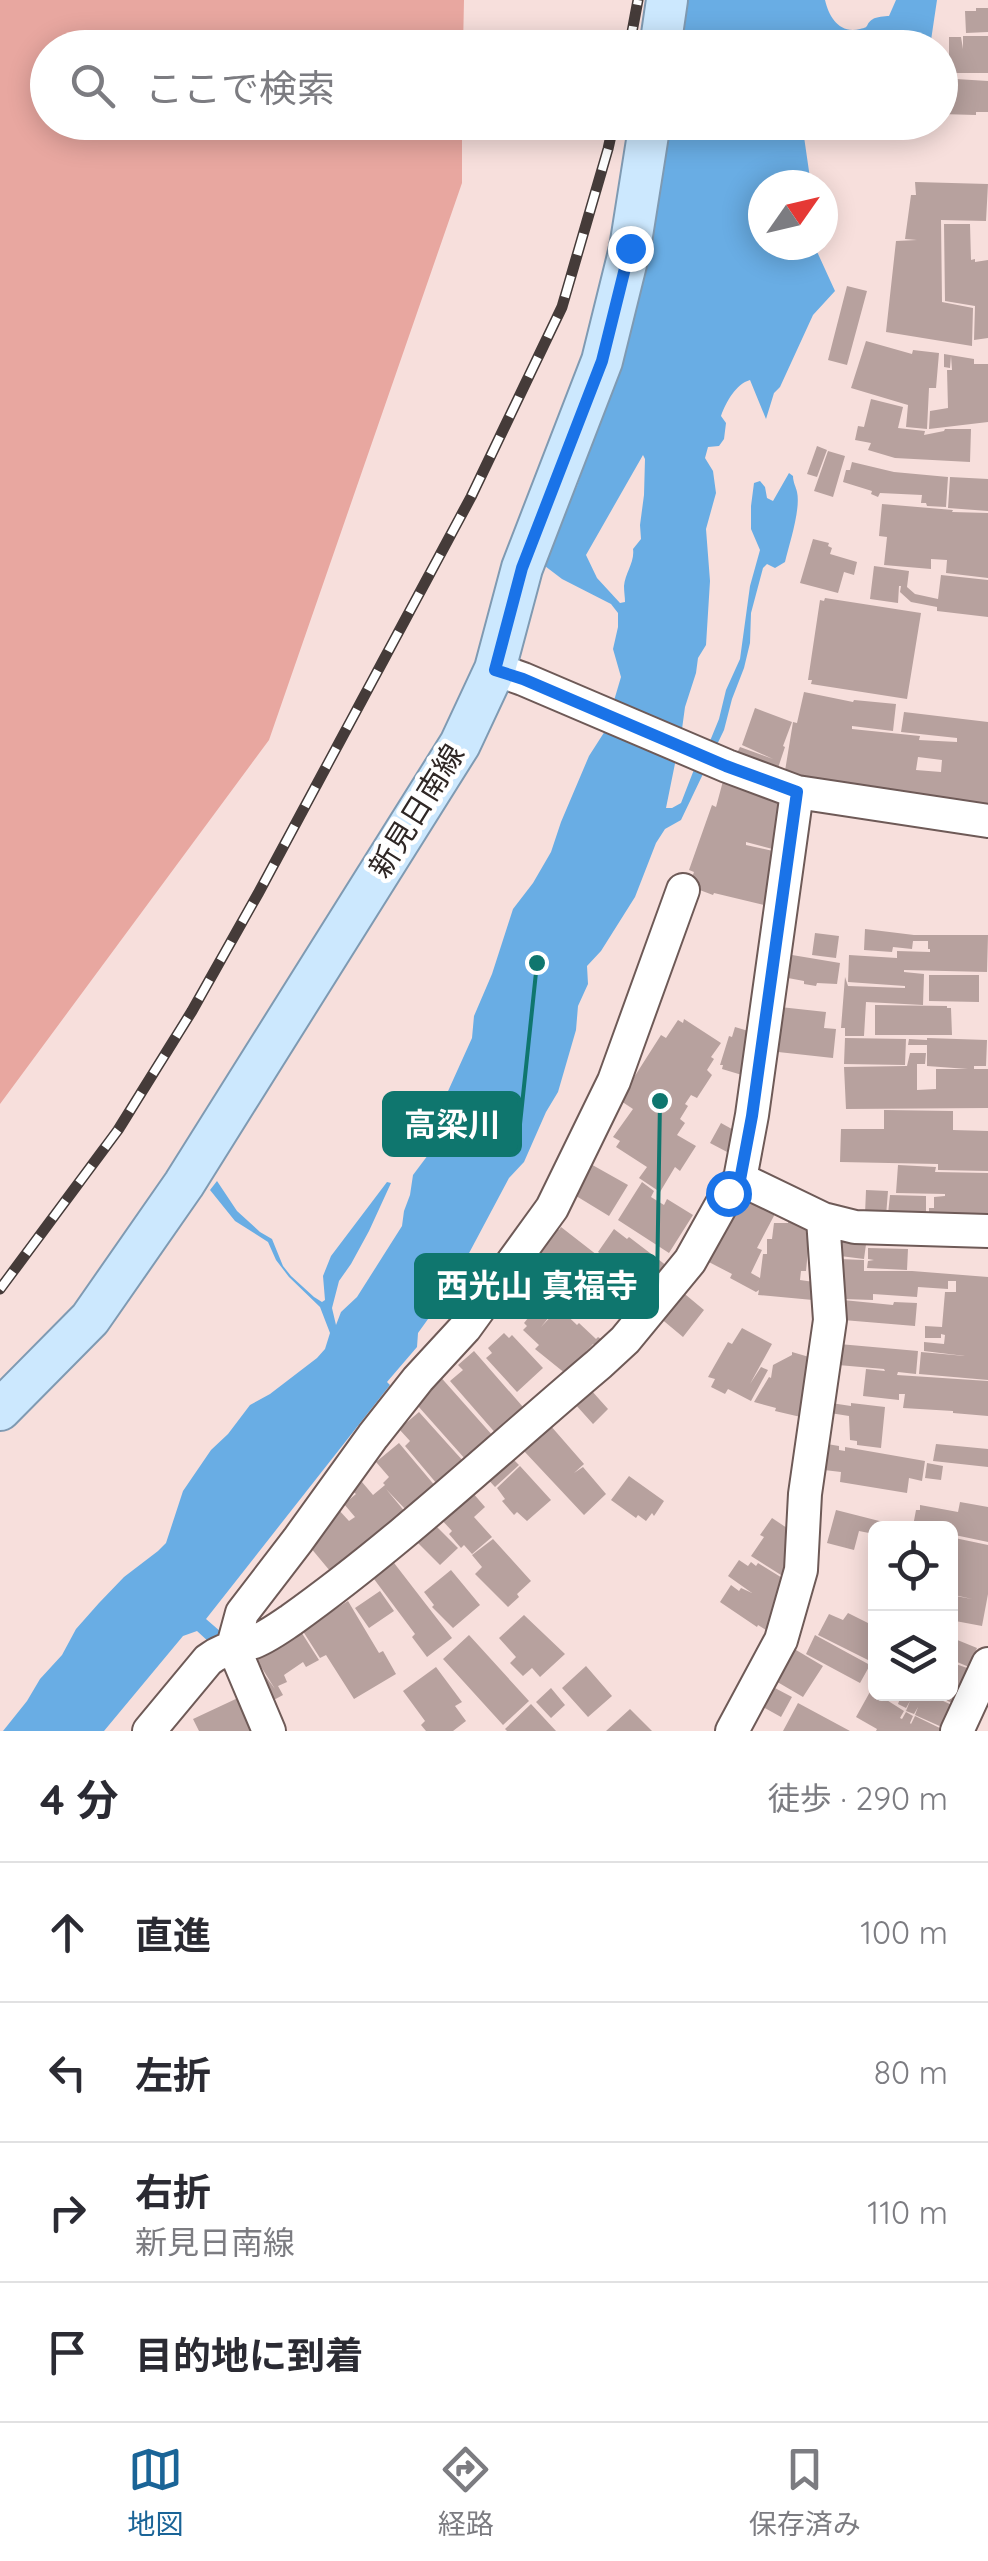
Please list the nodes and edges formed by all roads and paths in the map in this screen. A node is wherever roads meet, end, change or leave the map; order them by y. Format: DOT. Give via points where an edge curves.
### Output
graph roads {
  1 [pos="666,0"];
  2 [pos="662,30"];
  3 [pos="647,140"];
  4 [pos="509,674"];
  5 [pos="797,792"];
  6 [pos="988,821"];
  7 [pos="683,890"];
  8 [pos="740,1180"];
  9 [pos="824,1219"];
  10 [pos="988,1231"];
  11 [pos="0,1410"];
  12 [pos="233,1646"];
  13 [pos="988,1664"];
  14 [pos="149,1731"];
  15 [pos="269,1731"];
  16 [pos="732,1731"];
  17 [pos="958,1731"];
  1 -- 2 [label="main road"];
  3 -- 4 [label="main road, 新見日南線" via="602,361 522,568"];
  4 -- 5 [label="street"];
  4 -- 11 [label="main road, 新見日南線" via="184,1184 90,1319"];
  5 -- 6 [label="street"];
  5 -- 8 [label="street"];
  7 -- 12 [label="street" via="614,1081 552,1208 242,1613"];
  8 -- 9 [label="street"];
  8 -- 12 [label="street" via="690,1260 625,1340 376,1557 287,1623 253,1643"];
  9 -- 10 [label="street" via="854,1227"];
  9 -- 16 [label="street" via="830,1320 801,1570 780,1640"];
  12 -- 14 [label="street" via="208,1660"];
  12 -- 15 [label="street"];
  13 -- 17 [label="street"];
}
